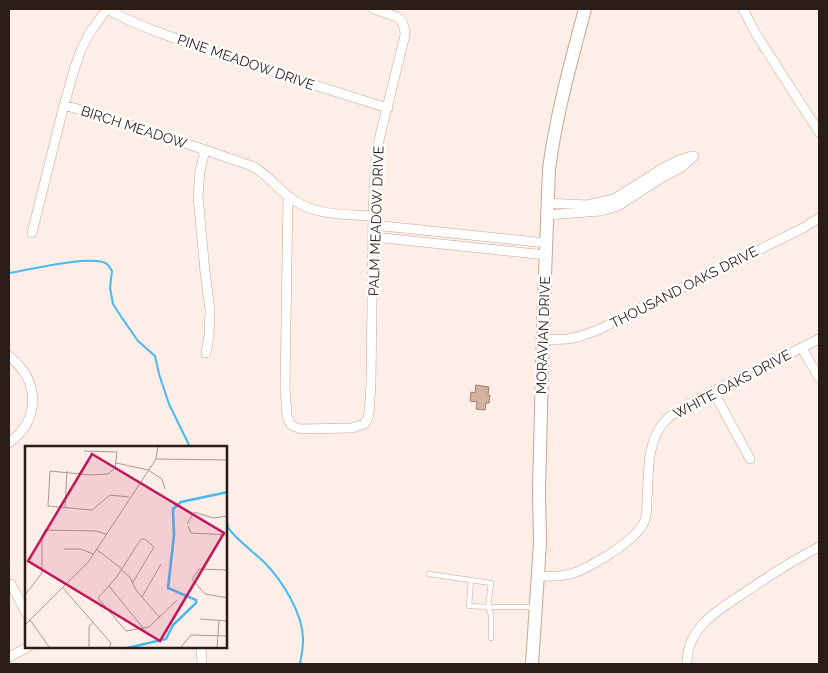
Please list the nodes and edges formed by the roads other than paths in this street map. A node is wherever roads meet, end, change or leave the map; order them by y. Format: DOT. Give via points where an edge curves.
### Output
graph roads {
  1 [pos="107,9"];
  2 [pos="374,9"];
  3 [pos="585,9"];
  4 [pos="743,9"];
  5 [pos="64,105"];
  6 [pos="388,108"];
  7 [pos="819,132"];
  8 [pos="205,150"];
  9 [pos="656,177"];
  10 [pos="288,196"];
  11 [pos="548,209"];
  12 [pos="819,218"];
  13 [pos="374,221"];
  14 [pos="32,233"];
  15 [pos="460,234"];
  16 [pos="374,237"];
  17 [pos="458,246"];
  18 [pos="546,249"];
  19 [pos="819,339"];
  20 [pos="543,340"];
  21 [pos="802,348"];
  22 [pos="206,354"];
  23 [pos="9,356"];
  24 [pos="819,378"];
  25 [pos="713,391"];
  26 [pos="9,443"];
  27 [pos="750,459"];
  28 [pos="819,547"];
  29 [pos="429,574"];
  30 [pos="537,576"];
  31 [pos="471,580"];
  32 [pos="10,584"];
  33 [pos="488,607"];
  34 [pos="535,607"];
  35 [pos="25,611"];
  36 [pos="491,638"];
  37 [pos="26,648"];
  38 [pos="201,648"];
  39 [pos="9,657"];
  40 [pos="202,664"];
  41 [pos="532,664"];
  42 [pos="687,664"];
  1 -- 5 [label="street" via="81,50"];
  1 -- 6 [label="street, PINE MEADOW DRIVE" via="157,32"];
  2 -- 6 [label="street, PALM MEADOW DRIVE" via="398,17 405,29"];
  3 -- 11 [label="street, MORAVIAN DRIVE" via="551,151"];
  4 -- 7 [label="street"];
  5 -- 8 [label="street, BIRCH MEADOW"];
  5 -- 14 [label="street"];
  6 -- 13 [label="street, PALM MEADOW DRIVE" via="377,152"];
  8 -- 10 [label="street, BIRCH MEADOW" via="252,166"];
  8 -- 22 [label="street" via="198,196 210,310"];
  9 -- 11 [label="street" via="618,206 601,211"];
  10 -- 13 [label="street, BIRCH MEADOW" via="320,212"];
  10 -- 16 [label="street, PALM MEADOW DRIVE" via="285,388 287,416 295,428 349,429 367,420 371,384"];
  11 -- 18 [label="street, MORAVIAN DRIVE"];
  12 -- 20 [label="street, THOUSAND OAKS DRIVE" via="598,330 578,337"];
  13 -- 15 [label="street, BIRCH MEADOW"];
  13 -- 16 [label="street, PALM MEADOW DRIVE"];
  15 -- 17 [label="street"];
  15 -- 18 [label="street, BIRCH MEADOW"];
  16 -- 17 [label="street"];
  17 -- 18 [label="street"];
  18 -- 20 [label="street, MORAVIAN DRIVE"];
  19 -- 21 [label="street, WHITE OAKS DRIVE"];
  20 -- 30 [label="street, MORAVIAN DRIVE"];
  21 -- 24 [label="street"];
  21 -- 25 [label="street, WHITE OAKS DRIVE"];
  23 -- 26 [label="street" via="23,370 33,400 26,426"];
  25 -- 27 [label="street"];
  25 -- 30 [label="street, WHITE OAKS DRIVE" via="673,414 658,430 650,452 646,514 636,534 580,571 560,576"];
  28 -- 42 [label="street" via="778,570 704,623 689,646"];
  29 -- 31 [label="lane"];
  30 -- 34 [label="street, MORAVIAN DRIVE"];
  31 -- 33 [label="lane" via="491,583"];
  31 -- 33 [label="lane" via="468,606"];
  32 -- 35 [label="street"];
  33 -- 34 [label="lane"];
  33 -- 36 [label="lane"];
  34 -- 41 [label="street, MORAVIAN DRIVE"];
  37 -- 39 [label="street"];
  38 -- 40 [label="street"];
}
